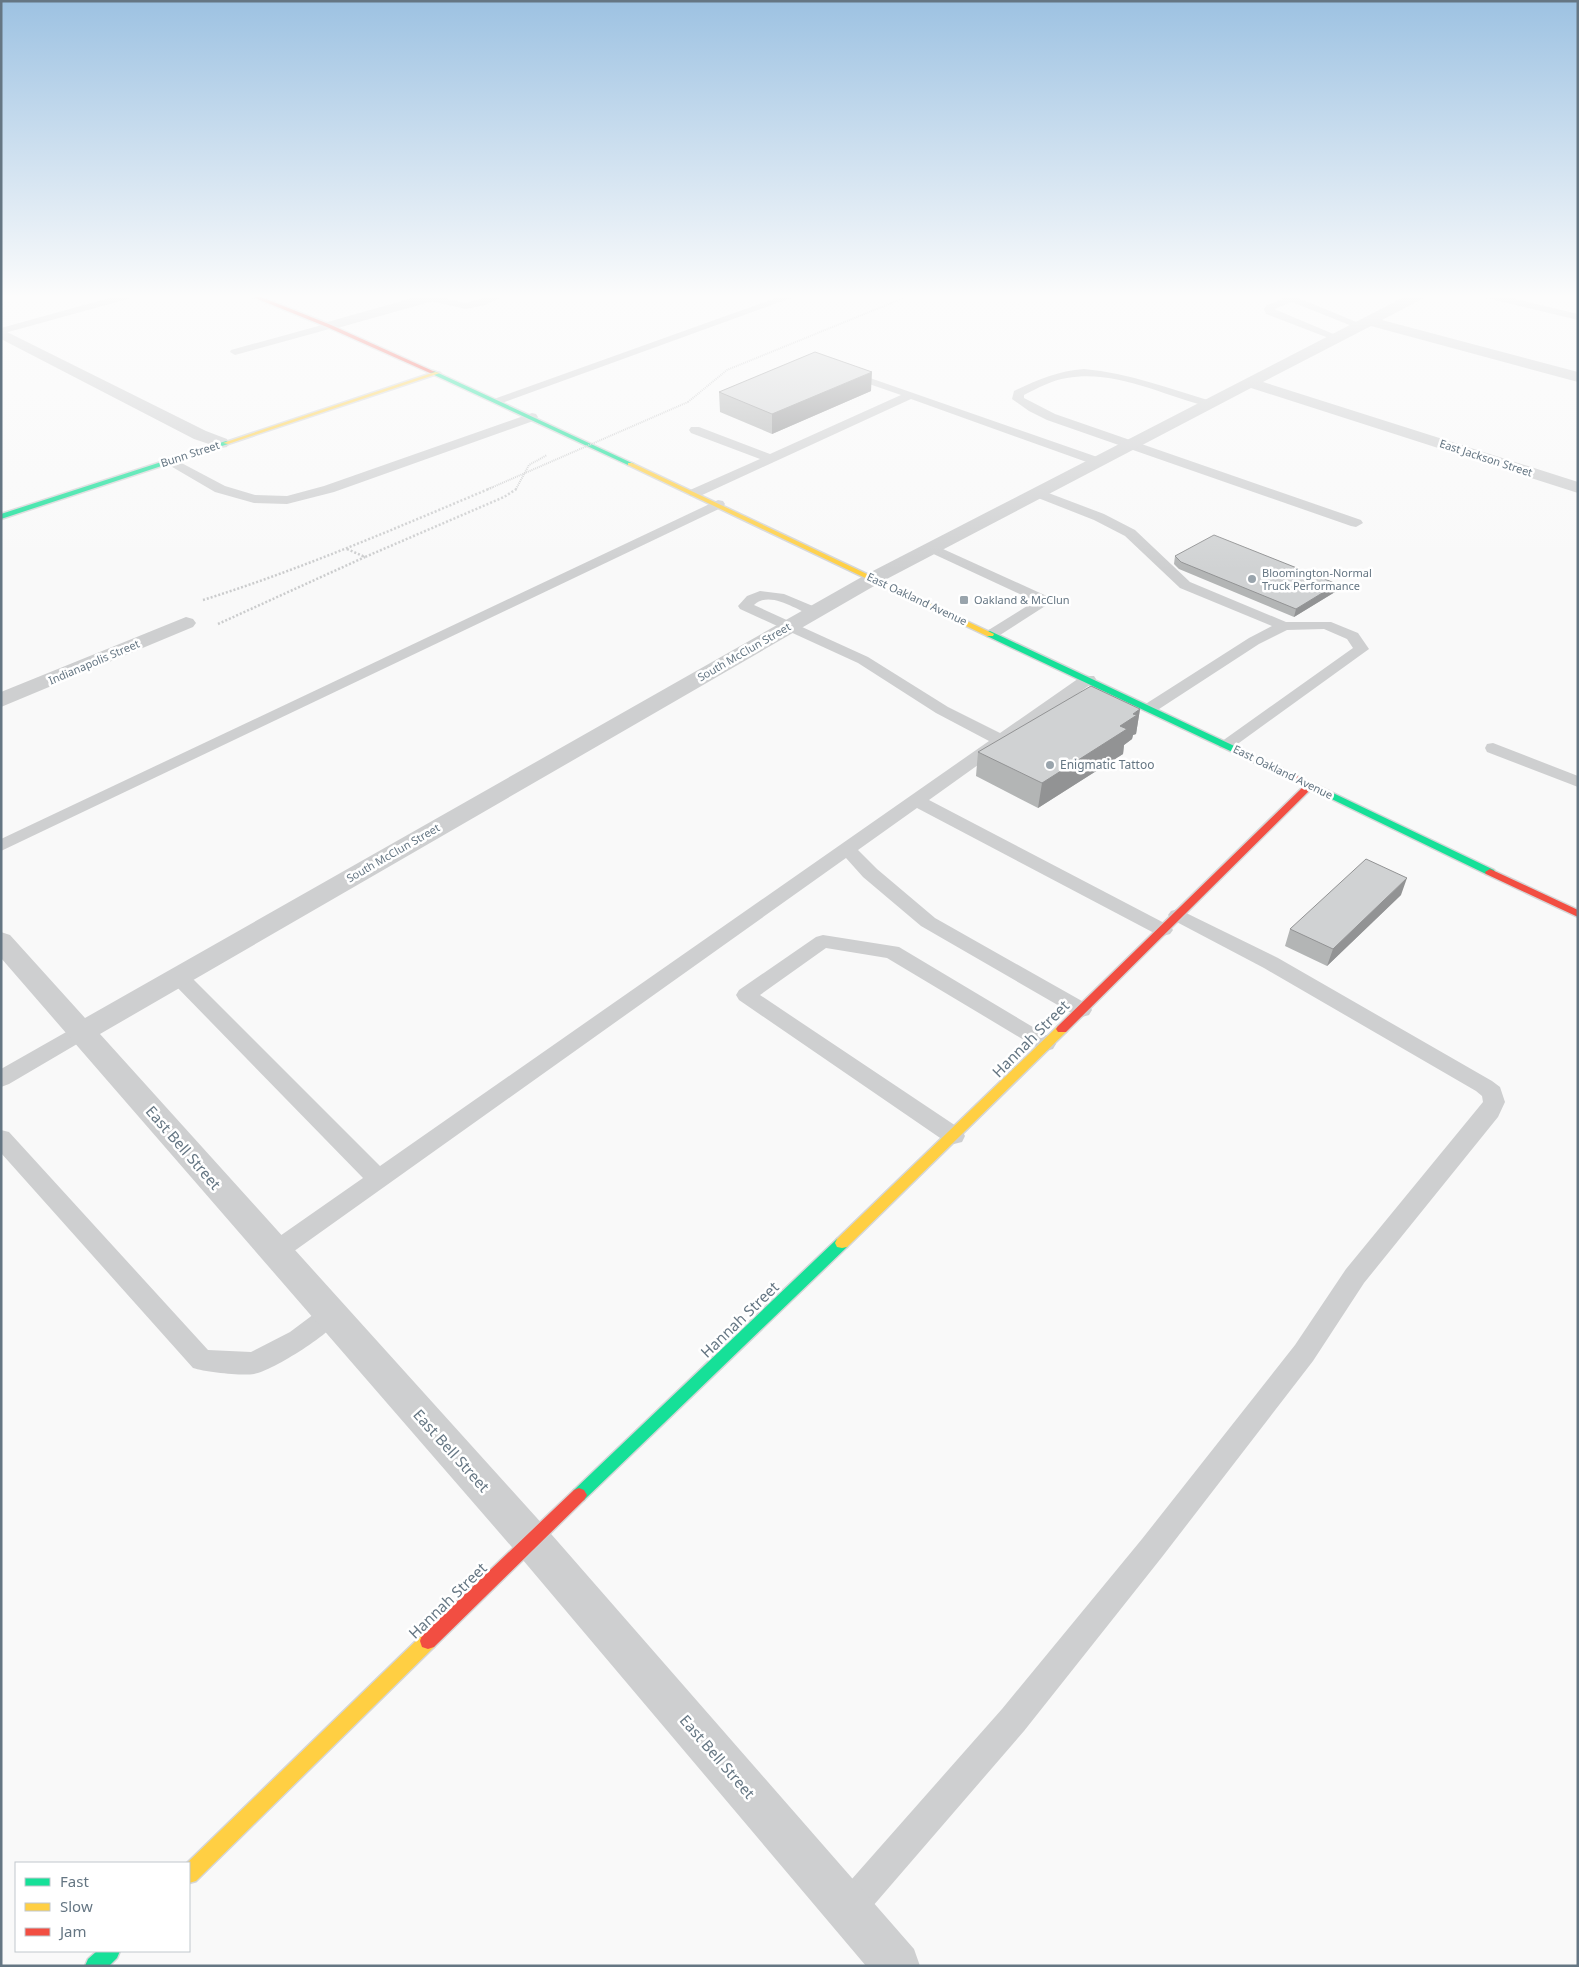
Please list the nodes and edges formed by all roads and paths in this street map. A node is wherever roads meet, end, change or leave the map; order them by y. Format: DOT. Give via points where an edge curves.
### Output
graph roads {
  1 [pos="110,387"];
  2 [pos="394,387"];
  3 [pos="467,387"];
  4 [pos="538,387"];
  5 [pos="707,387"];
  6 [pos="888,387"];
  7 [pos="1034,387"];
  8 [pos="1150,387"];
  9 [pos="1244,387"];
  10 [pos="1263,387"];
  11 [pos="912,395"];
  12 [pos="498,401"];
  13 [pos="1210,404"];
  14 [pos="532,417"];
  15 [pos="695,430"];
  16 [pos="221,443"];
  17 [pos="1132,445"];
  18 [pos="549,454"];
  19 [pos="772,459"];
  20 [pos="168,461"];
  21 [pos="1099,462"];
  22 [pos="1578,488"];
  23 [pos="696,493"];
  24 [pos="1038,493"];
  25 [pos="718,504"];
  26 [pos="1,517"];
  27 [pos="1356,523"];
  28 [pos="932,548"];
  29 [pos="347,549"];
  30 [pos="365,557"];
  31 [pos="874,578"];
  32 [pos="814,612"];
  33 [pos="186,623"];
  34 [pos="789,626"];
  35 [pos="1284,626"];
  36 [pos="992,634"];
  37 [pos="1088,679"];
  38 [pos="1,700"];
  39 [pos="1150,708"];
  40 [pos="1000,740"];
  41 [pos="1226,744"];
  42 [pos="1493,748"];
  43 [pos="1578,782"];
  44 [pos="1310,785"];
  45 [pos="916,800"];
  46 [pos="1,846"];
  47 [pos="846,848"];
  48 [pos="1578,914"];
  49 [pos="1170,922"];
  50 [pos="1,941"];
  51 [pos="178,976"];
  52 [pos="1082,1010"];
  53 [pos="82,1032"];
  54 [pos="1046,1044"];
  55 [pos="1,1080"];
  56 [pos="954,1136"];
  57 [pos="1,1138"];
  58 [pos="378,1179"];
  59 [pos="275,1252"];
  60 [pos="331,1316"];
  61 [pos="531,1540"];
  62 [pos="190,1873"];
  63 [pos="848,1909"];
  64 [pos="109,1952"];
  65 [pos="95,1966"];
  66 [pos="897,1966"];
  1 -- 16 [label="street"];
  2 -- 16 [label="main road, Bunn Street"];
  3 -- 12 [label="main road, East Oakland Avenue"];
  4 -- 12 [label="lane"];
  5 -- 29 [label="path, bridge" via="688,402"];
  6 -- 11 [label="lane"];
  7 -- 17 [label="lane" via="1018,393 1018,399 1051,417"];
  8 -- 13 [label="lane"];
  9 -- 13 [label="street, South McClun Street"];
  10 -- 22 [label="street, East Jackson Street"];
  11 -- 19 [label="lane"];
  11 -- 21 [label="lane"];
  12 -- 14 [label="main road, East Oakland Avenue"];
  13 -- 17 [label="street, South McClun Street"];
  14 -- 20 [label="lane" via="329,489 287,500 254,499 220,489"];
  14 -- 23 [label="main road, East Oakland Avenue"];
  15 -- 19 [label="lane"];
  16 -- 20 [label="main road, Bunn Street"];
  17 -- 21 [label="street, South McClun Street"];
  17 -- 27 [label="lane"];
  18 -- 30 [label="path" via="529,465 518,488 504,497"];
  19 -- 23 [label="lane"];
  20 -- 26 [label="main road, Bunn Street"];
  21 -- 24 [label="street, South McClun Street"];
  23 -- 25 [label="main road, East Oakland Avenue"];
  24 -- 28 [label="street, South McClun Street"];
  24 -- 35 [label="lane" via="1130,533 1185,585"];
  25 -- 31 [label="main road, East Oakland Avenue"];
  25 -- 46 [label="lane"];
  28 -- 31 [label="street, South McClun Street"];
  28 -- 36 [label="lane" via="1046,601"];
  29 -- 30 [label="path"];
  29 -- 33 [label="path" via="169,614"];
  30 -- 33 [label="path" via="200,632"];
  31 -- 32 [label="street, South McClun Street"];
  31 -- 36 [label="main road, East Oakland Avenue"];
  32 -- 34 [label="street, South McClun Street"];
  32 -- 34 [label="lane" via="771,594 745,604 747,608"];
  33 -- 38 [label="street, Indianapolis Street"];
  34 -- 40 [label="lane" via="863,660 942,710"];
  34 -- 51 [label="street, South McClun Street"];
  35 -- 39 [label="lane" via="1254,641"];
  35 -- 41 [label="lane" via="1326,625 1353,636 1361,649"];
  36 -- 37 [label="main road, East Oakland Avenue"];
  37 -- 39 [label="main road, East Oakland Avenue"];
  37 -- 40 [label="lane"];
  39 -- 41 [label="main road, East Oakland Avenue"];
  40 -- 45 [label="lane"];
  41 -- 44 [label="main road, East Oakland Avenue"];
  42 -- 43 [label="lane"];
  44 -- 48 [label="main road, East Oakland Avenue"];
  44 -- 49 [label="main road, Hannah Street"];
  45 -- 47 [label="lane"];
  45 -- 49 [label="lane"];
  47 -- 52 [label="lane" via="928,922"];
  47 -- 58 [label="lane"];
  49 -- 52 [label="main road, Hannah Street"];
  49 -- 63 [label="lane" via="1271,963 1484,1086 1492,1093 1494,1102 1454,1157 1355,1276 1304,1353 1101,1612 1013,1720"];
  50 -- 53 [label="street, East Bell Street"];
  51 -- 53 [label="street, South McClun Street"];
  51 -- 58 [label="lane"];
  52 -- 54 [label="main road, Hannah Street"];
  53 -- 55 [label="lane"];
  53 -- 59 [label="street, East Bell Street"];
  54 -- 56 [label="main road, Hannah Street"];
  54 -- 56 [label="lane" via="892,952 823,941 746,996"];
  56 -- 61 [label="main road, Hannah Street"];
  57 -- 60 [label="lane" via="202,1360 254,1363 299,1339"];
  58 -- 59 [label="lane"];
  59 -- 60 [label="street, East Bell Street"];
  60 -- 61 [label="street, East Bell Street"];
  61 -- 62 [label="main road, Hannah Street"];
  61 -- 63 [label="street, East Bell Street"];
  63 -- 66 [label="street, East Bell Street"];
  64 -- 65 [label="main road"];
}
